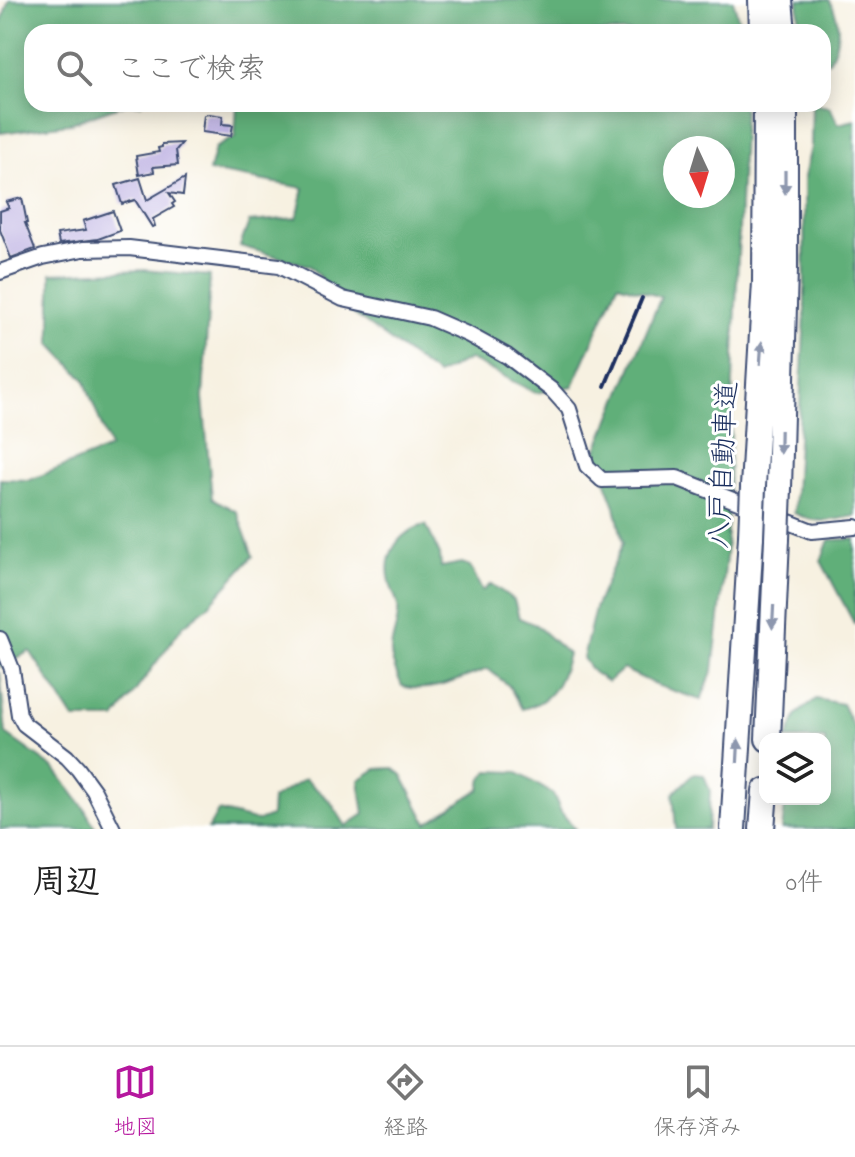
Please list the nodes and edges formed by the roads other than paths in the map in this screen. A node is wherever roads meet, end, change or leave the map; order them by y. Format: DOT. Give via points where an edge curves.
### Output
graph roads {
  1 [pos="761,0"];
  2 [pos="780,0"];
  3 [pos="762,24"];
  4 [pos="782,24"];
  5 [pos="766,112"];
  6 [pos="785,112"];
  7 [pos="0,272"];
  8 [pos="855,527"];
  9 [pos="0,639"];
  10 [pos="768,733"];
  11 [pos="764,805"];
  12 [pos="113,829"];
  13 [pos="733,829"];
  14 [pos="762,829"];
  1 -- 3 [label="highway"];
  2 -- 4 [label="highway"];
  13 -- 5 [label="highway, 八戸自動車道, one-way, bridge" via="765,282"];
  6 -- 10 [label="highway, 八戸自動車道, one-way, bridge" via="785,269"];
  7 -- 8 [label="street" via="83,249 129,248 279,266 343,299 430,318 507,356 569,409 587,466 602,480 677,478 812,531"];
  9 -- 12 [label="street" via="24,724 78,769"];
  11 -- 14 [label="highway"];
}
